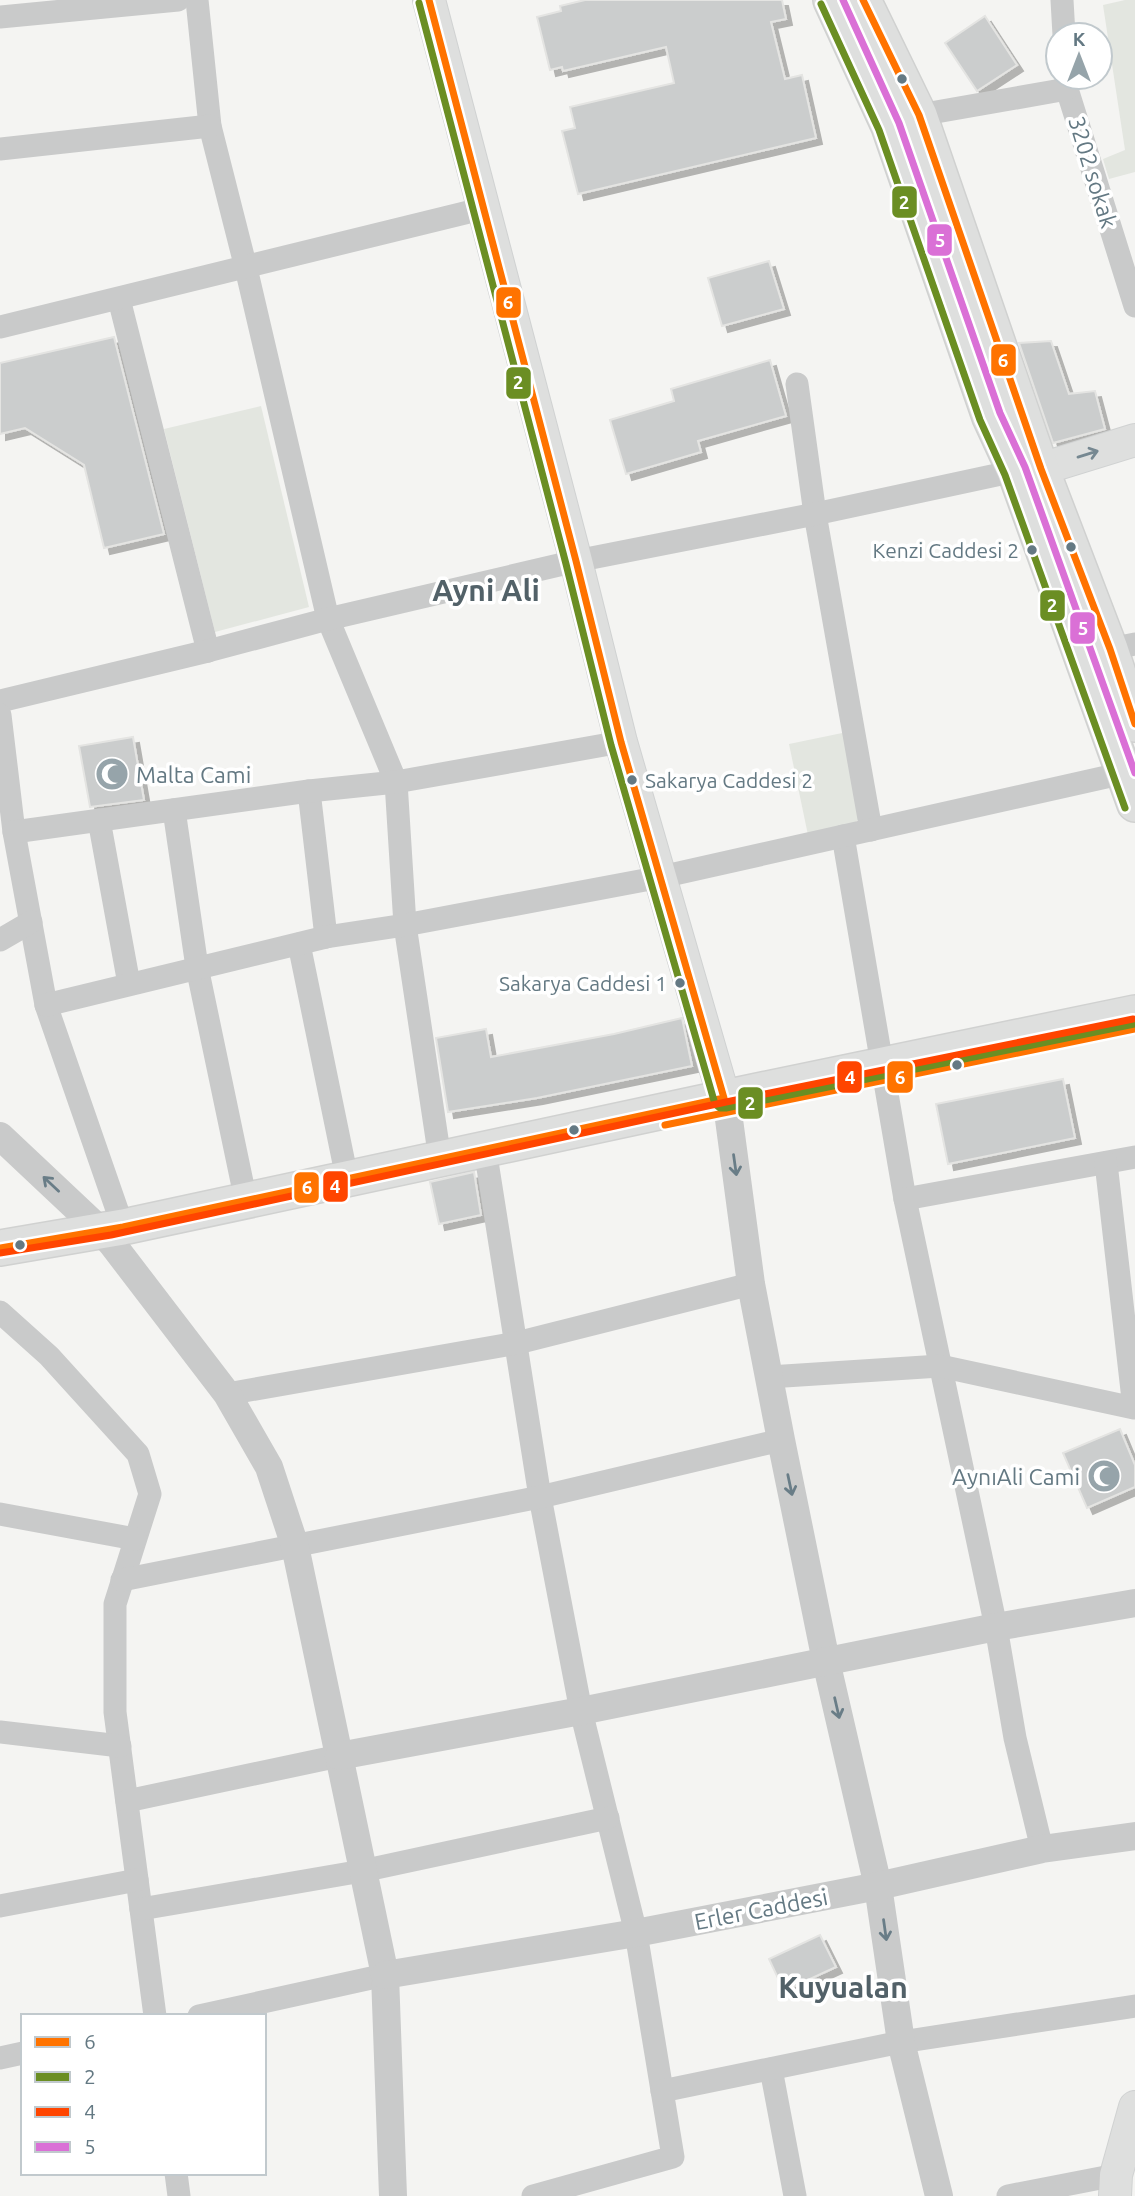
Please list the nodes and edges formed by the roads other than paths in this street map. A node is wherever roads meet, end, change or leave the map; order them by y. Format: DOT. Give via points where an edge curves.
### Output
graph roads {
  1 [pos="178,0"];
  2 [pos="197,0"];
  3 [pos="429,0"];
  4 [pos="831,0"];
  5 [pos="863,0"];
  6 [pos="1062,0"];
  7 [pos="0,17"];
  8 [pos="1063,21"];
  9 [pos="1044,88"];
  10 [pos="1068,91"];
  11 [pos="903,119"];
  12 [pos="210,127"];
  13 [pos="0,149"];
  14 [pos="485,208"];
  15 [pos="246,268"];
  16 [pos="119,299"];
  17 [pos="1135,306"];
  18 [pos="0,327"];
  19 [pos="797,384"];
  20 [pos="1135,440"];
  21 [pos="1028,470"];
  22 [pos="815,514"];
  23 [pos="576,561"];
  24 [pos="328,619"];
  25 [pos="1123,646"];
  26 [pos="208,650"];
  27 [pos="0,701"];
  28 [pos="0,715"];
  29 [pos="1135,724"];
  30 [pos="621,741"];
  31 [pos="396,782"];
  32 [pos="1130,789"];
  33 [pos="309,790"];
  34 [pos="174,810"];
  35 [pos="99,820"];
  36 [pos="871,830"];
  37 [pos="14,832"];
  38 [pos="844,836"];
  39 [pos="661,877"];
  40 [pos="30,922"];
  41 [pos="405,925"];
  42 [pos="326,937"];
  43 [pos="0,940"];
  44 [pos="299,944"];
  45 [pos="197,967"];
  46 [pos="129,984"];
  47 [pos="46,1005"];
  48 [pos="1135,1013"];
  49 [pos="1135,1029"];
  50 [pos="883,1072"];
  51 [pos="726,1105"];
  52 [pos="0,1136"];
  53 [pos="487,1156"];
  54 [pos="1135,1157"];
  55 [pos="440,1158"];
  56 [pos="1106,1163"];
  57 [pos="347,1178"];
  58 [pos="905,1199"];
  59 [pos="246,1200"];
  60 [pos="112,1234"];
  61 [pos="0,1248"];
  62 [pos="0,1264"];
  63 [pos="751,1284"];
  64 [pos="0,1312"];
  65 [pos="517,1343"];
  66 [pos="940,1366"];
  67 [pos="769,1377"];
  68 [pos="227,1394"];
  69 [pos="1135,1408"];
  70 [pos="781,1440"];
  71 [pos="540,1497"];
  72 [pos="0,1514"];
  73 [pos="135,1539"];
  74 [pos="295,1546"];
  75 [pos="122,1580"];
  76 [pos="1135,1603"];
  77 [pos="996,1627"];
  78 [pos="826,1661"];
  79 [pos="581,1711"];
  80 [pos="0,1732"];
  81 [pos="120,1746"];
  82 [pos="339,1756"];
  83 [pos="127,1801"];
  84 [pos="608,1818"];
  85 [pos="1135,1836"];
  86 [pos="1042,1849"];
  87 [pos="362,1871"];
  88 [pos="138,1880"];
  89 [pos="878,1886"];
  90 [pos="0,1906"];
  91 [pos="141,1909"];
  92 [pos="636,1933"];
  93 [pos="385,1975"];
  94 [pos="1135,2006"];
  95 [pos="155,2014"];
  96 [pos="208,2014"];
  97 [pos="901,2042"];
  98 [pos="21,2053"];
  99 [pos="0,2058"];
  100 [pos="771,2069"];
  101 [pos="663,2091"];
  102 [pos="1135,2107"];
  103 [pos="176,2175"];
  104 [pos="1116,2186"];
  105 [pos="593,2188"];
  106 [pos="179,2196"];
  107 [pos="393,2196"];
  108 [pos="533,2196"];
  109 [pos="795,2196"];
  110 [pos="939,2196"];
  111 [pos="1008,2196"];
  1 -- 7 [label="street"];
  2 -- 12 [label="street"];
  3 -- 14 [label="main road"];
  4 -- 11 [label="main road"];
  5 -- 11 [label="main road"];
  6 -- 8 [label="street"];
  9 -- 11 [label="street"];
  10 -- 17 [label="street, 3202 sokak"];
  11 -- 21 [label="main road" via="990,417"];
  12 -- 13 [label="street"];
  12 -- 15 [label="street"];
  14 -- 15 [label="street"];
  14 -- 23 [label="main road"];
  15 -- 16 [label="street"];
  15 -- 24 [label="street"];
  16 -- 18 [label="street"];
  16 -- 26 [label="street"];
  19 -- 22 [label="street"];
  21 -- 20 [label="main road, one-way"];
  21 -- 22 [label="street"];
  21 -- 25 [label="main road"];
  21 -- 32 [label="main road"];
  22 -- 23 [label="street"];
  22 -- 36 [label="street"];
  23 -- 24 [label="street"];
  23 -- 30 [label="main road"];
  24 -- 26 [label="street"];
  24 -- 31 [label="street"];
  25 -- 29 [label="main road"];
  26 -- 27 [label="street"];
  28 -- 37 [label="street"];
  30 -- 31 [label="street"];
  30 -- 39 [label="main road"];
  31 -- 33 [label="street"];
  31 -- 41 [label="street"];
  32 -- 36 [label="street"];
  33 -- 34 [label="street"];
  33 -- 42 [label="street"];
  34 -- 35 [label="street"];
  34 -- 45 [label="street"];
  35 -- 37 [label="street"];
  35 -- 46 [label="street"];
  36 -- 38 [label="street"];
  37 -- 40 [label="street"];
  38 -- 39 [label="street"];
  38 -- 50 [label="street"];
  39 -- 41 [label="street"];
  39 -- 51 [label="main road"];
  40 -- 43 [label="street"];
  40 -- 47 [label="street"];
  41 -- 42 [label="street"];
  41 -- 55 [label="street"];
  42 -- 44 [label="street"];
  44 -- 45 [label="street"];
  44 -- 57 [label="street"];
  45 -- 46 [label="street"];
  45 -- 59 [label="street"];
  46 -- 47 [label="street"];
  47 -- 60 [label="street"];
  48 -- 50 [label="main road"];
  49 -- 50 [label="main road"];
  50 -- 51 [label="main road"];
  50 -- 58 [label="street"];
  51 -- 53 [label="main road"];
  51 -- 63 [label="street, one-way"];
  60 -- 52 [label="street, one-way"];
  53 -- 55 [label="main road"];
  53 -- 60 [label="main road"];
  53 -- 65 [label="street"];
  54 -- 56 [label="street"];
  55 -- 57 [label="main road"];
  56 -- 58 [label="street"];
  56 -- 69 [label="street"];
  57 -- 59 [label="main road"];
  58 -- 66 [label="street"];
  59 -- 60 [label="main road"];
  60 -- 61 [label="main road"];
  60 -- 62 [label="main road"];
  60 -- 68 [label="street"];
  63 -- 65 [label="street"];
  63 -- 67 [label="street"];
  64 -- 73 [label="street" via="50,1356 138,1454 149,1494"];
  65 -- 68 [label="street"];
  65 -- 71 [label="street"];
  66 -- 67 [label="street"];
  66 -- 69 [label="street"];
  66 -- 77 [label="street"];
  67 -- 70 [label="street"];
  68 -- 74 [label="street" via="269,1467"];
  70 -- 71 [label="street"];
  70 -- 78 [label="street, one-way"];
  71 -- 74 [label="street"];
  71 -- 79 [label="street"];
  72 -- 73 [label="street"];
  73 -- 75 [label="street"];
  74 -- 75 [label="street"];
  74 -- 82 [label="street"];
  75 -- 81 [label="street" via="114,1604 115,1712"];
  76 -- 77 [label="street"];
  77 -- 78 [label="street"];
  77 -- 86 [label="street" via="1015,1738"];
  78 -- 79 [label="street"];
  78 -- 89 [label="street, one-way"];
  79 -- 82 [label="street"];
  79 -- 84 [label="street"];
  80 -- 81 [label="street"];
  81 -- 83 [label="street"];
  82 -- 83 [label="street"];
  82 -- 87 [label="street"];
  83 -- 88 [label="street"];
  84 -- 87 [label="street"];
  84 -- 92 [label="street"];
  85 -- 86 [label="street, Erler Caddesi"];
  86 -- 89 [label="street, Erler Caddesi"];
  87 -- 91 [label="street"];
  87 -- 93 [label="street"];
  88 -- 90 [label="street"];
  88 -- 91 [label="street"];
  89 -- 92 [label="street, Erler Caddesi"];
  89 -- 97 [label="street, one-way"];
  91 -- 95 [label="street"];
  92 -- 93 [label="street, Erler Caddesi"];
  92 -- 101 [label="street"];
  93 -- 96 [label="street"];
  93 -- 107 [label="street"];
  94 -- 97 [label="street"];
  97 -- 100 [label="street"];
  97 -- 110 [label="street"];
  98 -- 99 [label="street"];
  100 -- 101 [label="street"];
  100 -- 109 [label="street"];
  101 -- 105 [label="street" via="673,2157"];
  102 -- 104 [label="main road"];
  103 -- 106 [label="street"];
  104 -- 111 [label="street"];
  105 -- 108 [label="street"];
}
